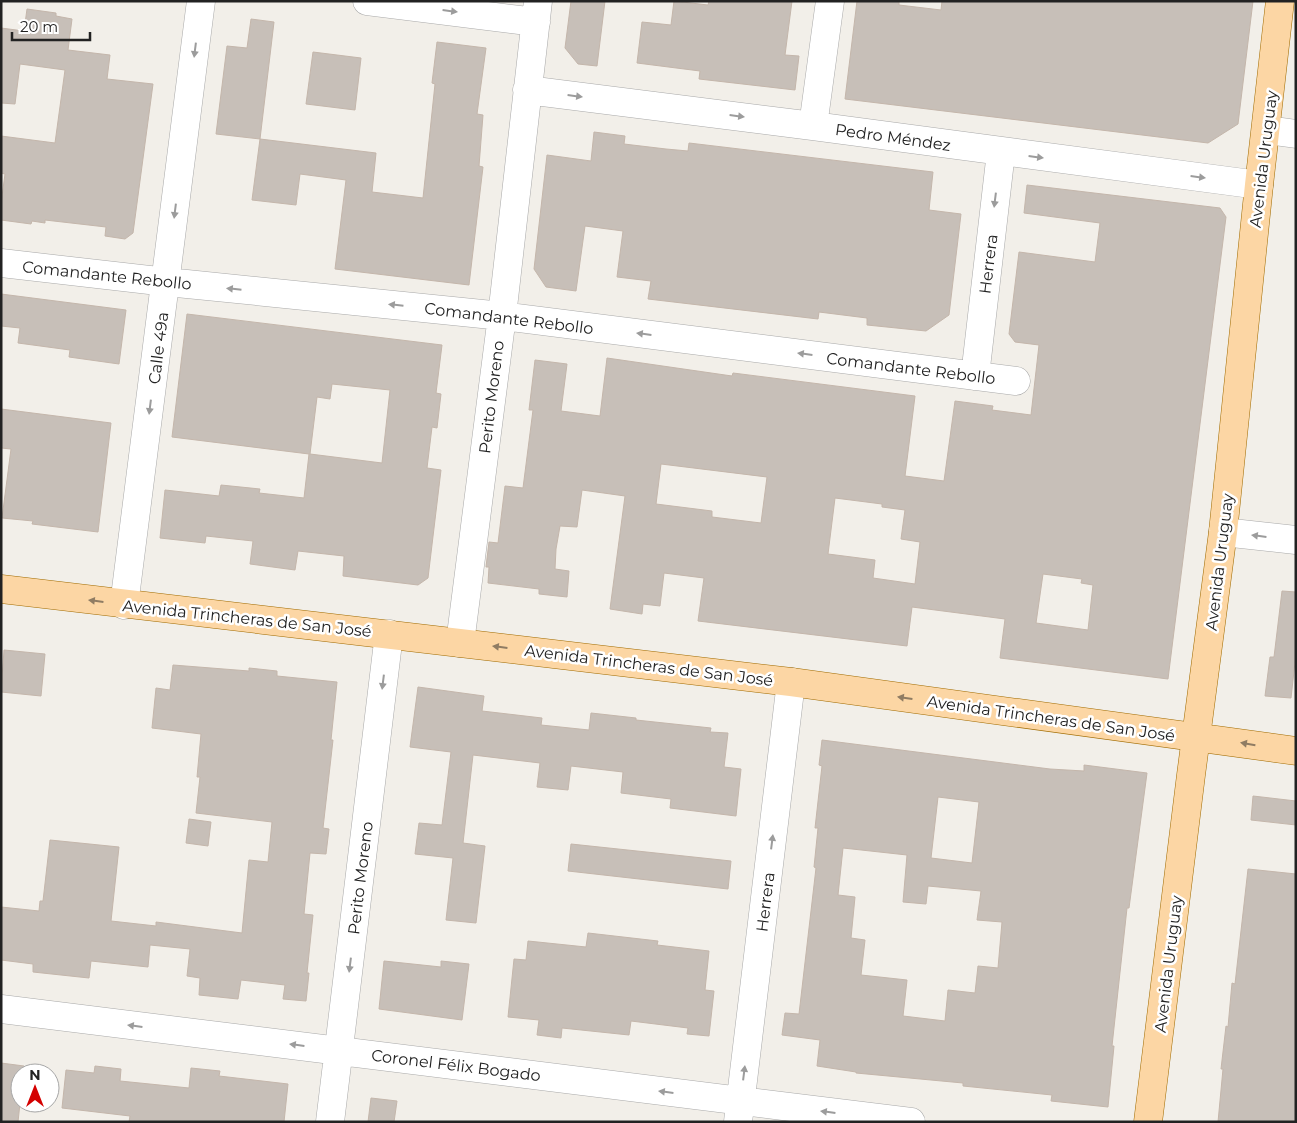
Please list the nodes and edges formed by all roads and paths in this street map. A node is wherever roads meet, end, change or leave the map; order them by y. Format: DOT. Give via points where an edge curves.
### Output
graph roads {
  1 [pos="201,1"];
  2 [pos="367,1"];
  3 [pos="830,1"];
  4 [pos="1280,1"];
  5 [pos="537,12"];
  6 [pos="527,90"];
  7 [pos="813,126"];
  8 [pos="1266,130"];
  9 [pos="1296,134"];
  10 [pos="1001,152"];
  11 [pos="1259,185"];
  12 [pos="1,263"];
  13 [pos="167,282"];
  14 [pos="502,316"];
  15 [pos="975,376"];
  16 [pos="1016,381"];
  17 [pos="1223,532"];
  18 [pos="1296,540"];
  19 [pos="1,589"];
  20 [pos="124,605"];
  21 [pos="389,634"];
  22 [pos="460,643"];
  23 [pos="790,682"];
  24 [pos="1196,737"];
  25 [pos="1296,751"];
  26 [pos="1,1009"];
  27 [pos="340,1051"];
  28 [pos="740,1111"];
  29 [pos="330,1122"];
  30 [pos="911,1122"];
  31 [pos="1148,1122"];
  1 -- 13 [label="street, Calle 49a, one-way"];
  2 -- 5 [label="street, one-way"];
  3 -- 7 [label="street"];
  4 -- 8 [label="main road, Avenida Uruguay"];
  5 -- 6 [label="street, Perito Moreno"];
  6 -- 7 [label="street, Pedro Méndez, one-way"];
  6 -- 14 [label="street, Perito Moreno"];
  7 -- 10 [label="street, Pedro Méndez"];
  8 -- 9 [label="street"];
  8 -- 11 [label="main road, Avenida Uruguay"];
  10 -- 11 [label="street, Pedro Méndez, one-way"];
  10 -- 15 [label="street, Herrera, one-way"];
  11 -- 17 [label="main road, Avenida Uruguay"];
  12 -- 13 [label="street, Comandante Rebollo"];
  14 -- 13 [label="street, Comandante Rebollo, one-way"];
  13 -- 20 [label="street, Calle 49a, one-way"];
  15 -- 14 [label="street, Comandante Rebollo, one-way"];
  14 -- 22 [label="street, Perito Moreno"];
  15 -- 16 [label="street, Comandante Rebollo"];
  18 -- 17 [label="street, one-way"];
  17 -- 24 [label="main road, Avenida Uruguay"];
  20 -- 19 [label="main road, Avenida Trincheras de San José, one-way"];
  20 -- 21 [label="main road, Avenida Trincheras de San José"];
  21 -- 22 [label="main road, Avenida Trincheras de San José"];
  21 -- 27 [label="street, Perito Moreno, one-way"];
  23 -- 22 [label="main road, Avenida Trincheras de San José, one-way"];
  24 -- 23 [label="main road, Avenida Trincheras de San José, one-way"];
  28 -- 23 [label="street, Herrera, one-way"];
  25 -- 24 [label="main road, Avenida Trincheras de San José, one-way"];
  24 -- 31 [label="main road, Avenida Uruguay"];
  27 -- 26 [label="street, Coronel Félix Bogado, one-way"];
  28 -- 27 [label="street, Coronel Félix Bogado, one-way"];
  27 -- 29 [label="street, Perito Moreno"];
  30 -- 28 [label="street, Coronel Félix Bogado, one-way"];
}
